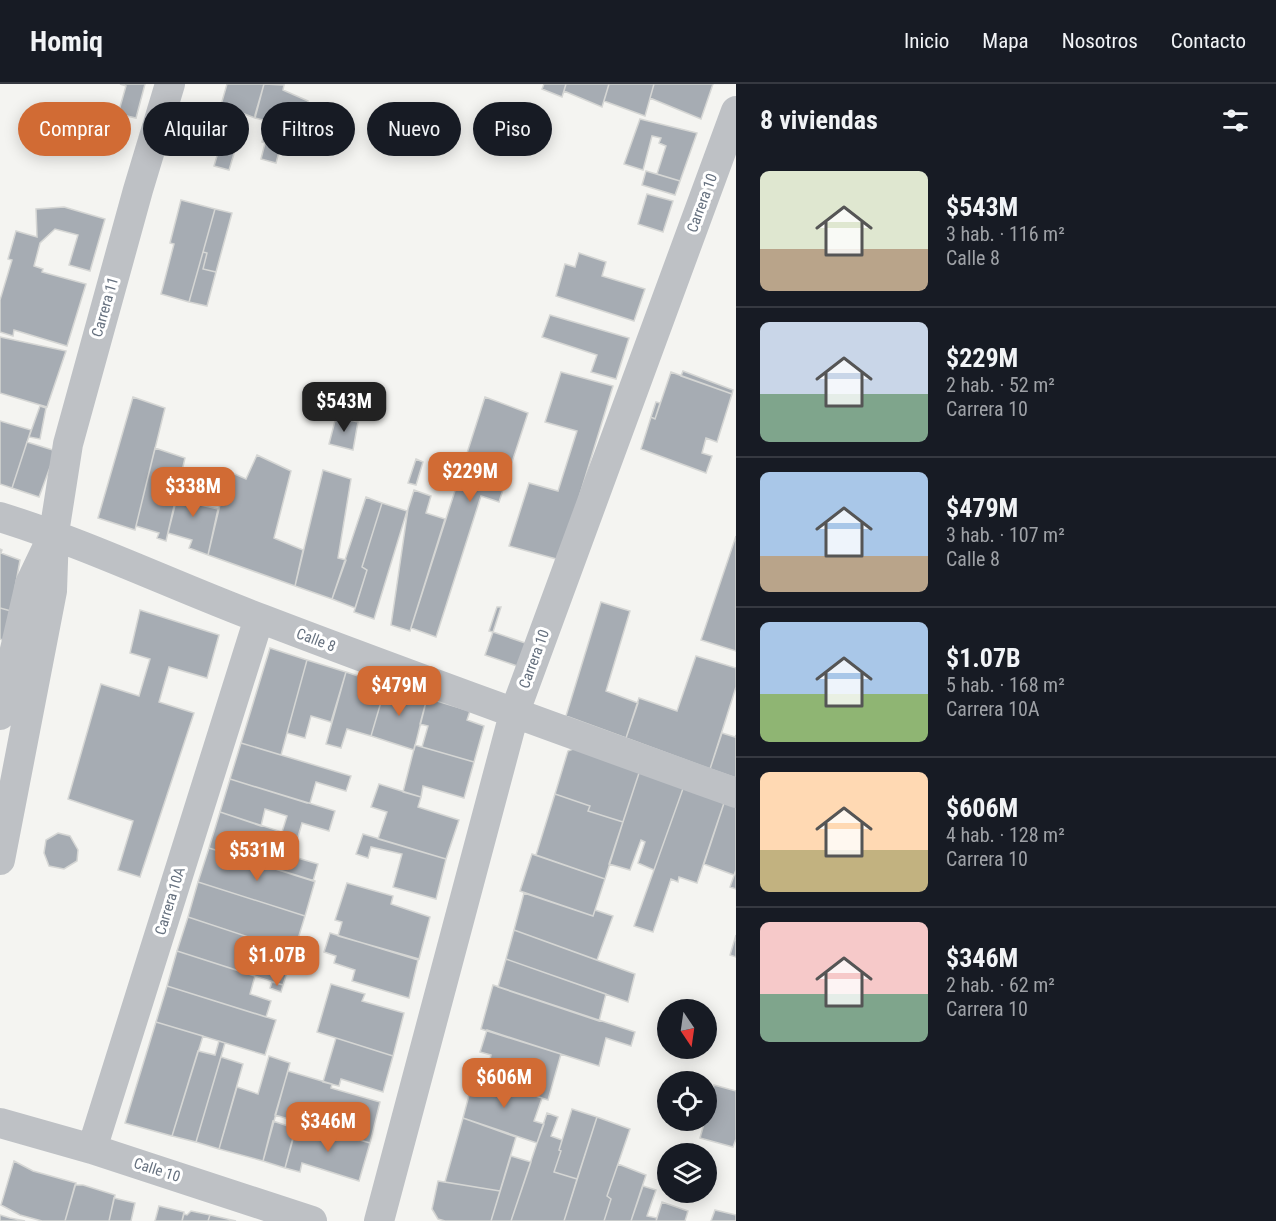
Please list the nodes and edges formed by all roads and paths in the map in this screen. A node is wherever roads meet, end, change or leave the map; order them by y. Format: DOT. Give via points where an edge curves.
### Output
graph roads {
  1 [pos="170,84"];
  2 [pos="736,111"];
  3 [pos="0,517"];
  4 [pos="54,534"];
  5 [pos="259,618"];
  6 [pos="514,714"];
  7 [pos="0,715"];
  8 [pos="736,793"];
  9 [pos="0,860"];
  10 [pos="0,1122"];
  11 [pos="92,1149"];
  12 [pos="312,1221"];
  13 [pos="379,1221"];
  1 -- 4 [label="street, Carrera 11" via="71,433"];
  2 -- 6 [label="street, Carrera 10"];
  3 -- 4 [label="street, Calle 8"];
  4 -- 5 [label="street, Calle 8"];
  4 -- 7 [label="street, Carrera 11" via="30,584"];
  4 -- 9 [label="street, Carrera 11" via="52,591"];
  5 -- 6 [label="street, Calle 8"];
  5 -- 11 [label="street, Carrera 10A"];
  6 -- 8 [label="street, Calle 8"];
  6 -- 13 [label="street, Carrera 10"];
  10 -- 11 [label="street, Calle 10"];
  11 -- 12 [label="street, Calle 10"];
}
